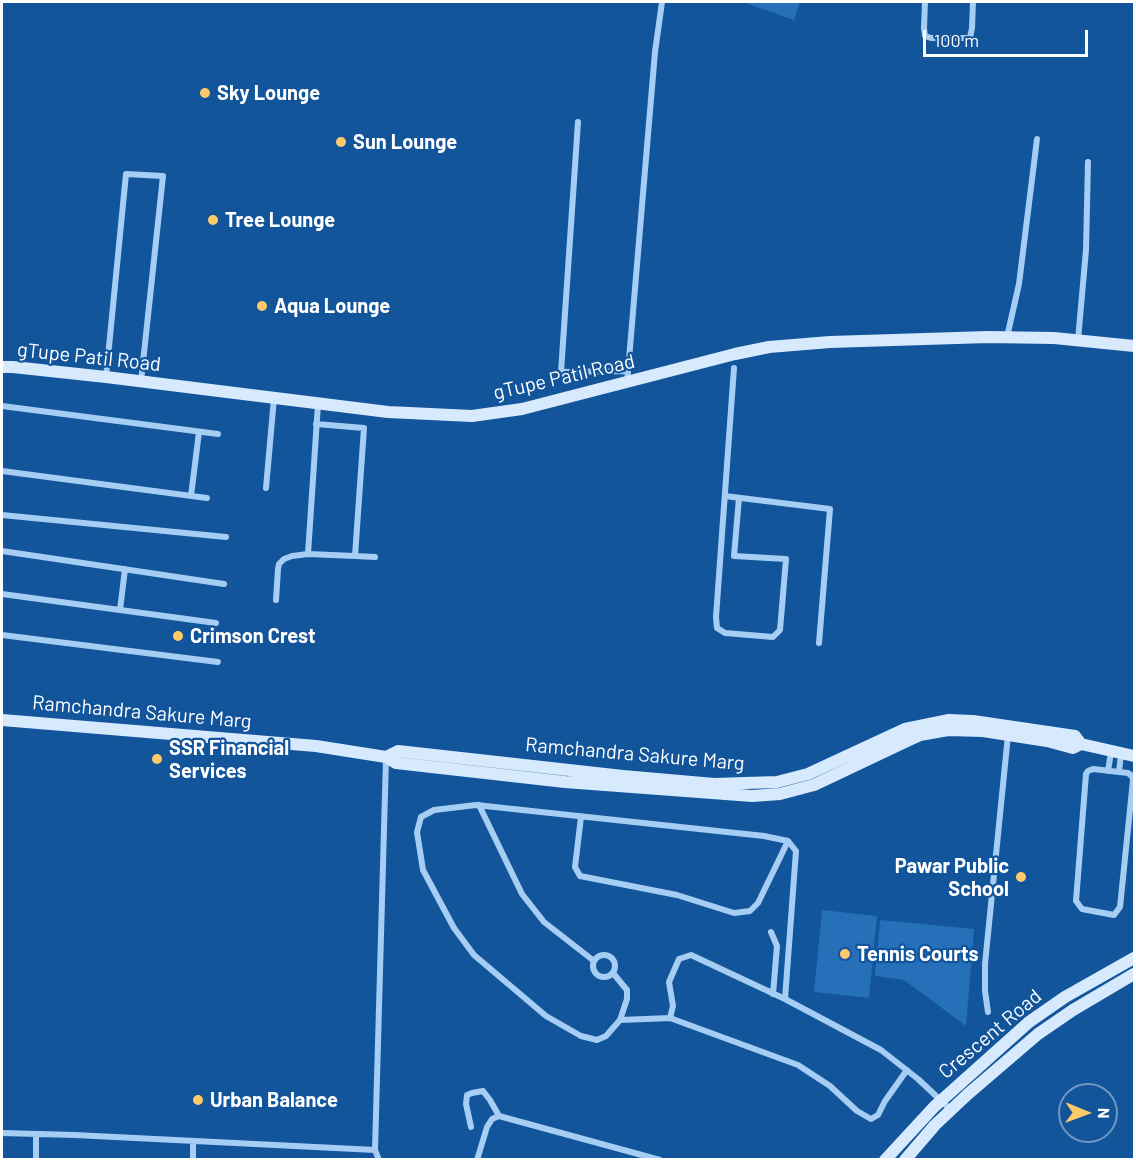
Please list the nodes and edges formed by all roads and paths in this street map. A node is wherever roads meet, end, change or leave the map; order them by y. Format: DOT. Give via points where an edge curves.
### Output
graph roads {
  1 [pos="662,2"];
  2 [pos="925,2"];
  3 [pos="973,2"];
  4 [pos="578,122"];
  5 [pos="1037,140"];
  6 [pos="1089,162"];
  7 [pos="1007,337"];
  8 [pos="1078,340"];
  9 [pos="1134,346"];
  10 [pos="2,367"];
  11 [pos="734,368"];
  12 [pos="106,374"];
  13 [pos="627,377"];
  14 [pos="141,382"];
  15 [pos="274,398"];
  16 [pos="318,403"];
  17 [pos="2,406"];
  18 [pos="316,424"];
  19 [pos="200,432"];
  20 [pos="218,434"];
  21 [pos="2,471"];
  22 [pos="266,488"];
  23 [pos="191,496"];
  24 [pos="724,496"];
  25 [pos="207,498"];
  26 [pos="739,498"];
  27 [pos="2,515"];
  28 [pos="226,537"];
  29 [pos="2,551"];
  30 [pos="308,554"];
  31 [pos="355,556"];
  32 [pos="375,557"];
  33 [pos="125,569"];
  34 [pos="224,584"];
  35 [pos="2,594"];
  36 [pos="276,600"];
  37 [pos="120,610"];
  38 [pos="216,623"];
  39 [pos="2,635"];
  40 [pos="819,643"];
  41 [pos="218,662"];
  42 [pos="2,720"];
  43 [pos="1008,735"];
  44 [pos="1081,744"];
  45 [pos="1116,753"];
  46 [pos="1134,756"];
  47 [pos="386,757"];
  48 [pos="844,757"];
  49 [pos="452,762"];
  50 [pos="850,768"];
  51 [pos="1108,771"];
  52 [pos="1119,772"];
  53 [pos="479,805"];
  54 [pos="581,817"];
  55 [pos="788,841"];
  56 [pos="771,932"];
  57 [pos="1134,958"];
  58 [pos="594,961"];
  59 [pos="612,973"];
  60 [pos="1134,974"];
  61 [pos="773,994"];
  62 [pos="785,999"];
  63 [pos="988,1012"];
  64 [pos="670,1018"];
  65 [pos="620,1020"];
  66 [pos="907,1070"];
  67 [pos="940,1100"];
  68 [pos="951,1110"];
  69 [pos="499,1116"];
  70 [pos="471,1127"];
  71 [pos="2,1134"];
  72 [pos="36,1135"];
  73 [pos="194,1141"];
  74 [pos="375,1150"];
  75 [pos="906,1159"];
  76 [pos="36,1160"];
  77 [pos="193,1160"];
  78 [pos="379,1160"];
  79 [pos="477,1160"];
  80 [pos="660,1160"];
  81 [pos="885,1160"];
  1 -- 13 [label="street"];
  2 -- 3 [label="street" via="924,28 931,38 970,38"];
  4 -- 13 [label="street" via="561,372"];
  5 -- 7 [label="street" via="1019,284"];
  6 -- 8 [label="street"];
  7 -- 8 [label="street, gTupe Patil Road"];
  7 -- 13 [label="street, gTupe Patil Road" via="769,347"];
  8 -- 9 [label="street, gTupe Patil Road"];
  10 -- 12 [label="street, gTupe Patil Road"];
  11 -- 24 [label="street"];
  12 -- 14 [label="street, gTupe Patil Road"];
  12 -- 14 [label="street" via="126,174 163,176"];
  13 -- 16 [label="street, gTupe Patil Road" via="522,409 472,416 400,413"];
  14 -- 15 [label="street, gTupe Patil Road"];
  15 -- 16 [label="street, gTupe Patil Road"];
  15 -- 22 [label="street"];
  16 -- 18 [label="street"];
  17 -- 19 [label="street"];
  18 -- 30 [label="street"];
  18 -- 31 [label="street" via="364,428"];
  19 -- 20 [label="street"];
  19 -- 23 [label="street"];
  21 -- 23 [label="street"];
  23 -- 25 [label="street"];
  24 -- 26 [label="street"];
  24 -- 26 [label="street" via="717,627 724,633 773,637 780,630 786,559 734,556"];
  26 -- 40 [label="street" via="830,509"];
  27 -- 28 [label="street"];
  29 -- 33 [label="street"];
  30 -- 31 [label="street"];
  30 -- 36 [label="street" via="292,556 279,564"];
  31 -- 32 [label="street"];
  33 -- 34 [label="street"];
  33 -- 37 [label="street"];
  35 -- 37 [label="street"];
  37 -- 38 [label="street"];
  39 -- 41 [label="street"];
  42 -- 47 [label="street, Ramchandra Sakure Marg" via="316,746"];
  43 -- 44 [label="street, Ramchandra Sakure Marg" via="1073,748"];
  43 -- 50 [label="street, Ramchandra Sakure Marg" via="948,730 920,735"];
  43 -- 63 [label="street" via="986,964"];
  44 -- 45 [label="street, Ramchandra Sakure Marg"];
  44 -- 48 [label="street, Ramchandra Sakure Marg" via="1075,736 973,720 949,720 905,729"];
  45 -- 46 [label="street, Ramchandra Sakure Marg"];
  45 -- 51 [label="street"];
  45 -- 52 [label="street"];
  47 -- 49 [label="street, Ramchandra Sakure Marg" via="396,763"];
  47 -- 74 [label="street"];
  48 -- 49 [label="street, Ramchandra Sakure Marg" via="808,774 777,782 714,784"];
  48 -- 50 [label="street"];
  49 -- 50 [label="street, Ramchandra Sakure Marg" via="565,782 752,796 806,788"];
  51 -- 52 [label="street"];
  51 -- 52 [label="street" via="1093,769 1086,774 1076,901 1082,909 1114,915 1120,907 1133,780 1128,773"];
  53 -- 54 [label="street"];
  53 -- 58 [label="street" via="522,894 544,922"];
  53 -- 65 [label="street" via="435,810 421,817 417,832 423,870 454,928 474,955 546,1017 597,1040"];
  54 -- 55 [label="street"];
  54 -- 55 [label="street" via="575,867 580,876 677,895 734,913 750,911 758,903"];
  55 -- 62 [label="street" via="795,850"];
  56 -- 61 [label="street" via="777,946"];
  57 -- 67 [label="street, Crescent Road" via="1029,1022"];
  58 -- 59 [label="street" via="598,975"];
  58 -- 59 [label="street" via="603,955 610,956 615,965"];
  59 -- 65 [label="street" via="627,990"];
  60 -- 68 [label="street, Crescent Road" via="1038,1034"];
  61 -- 62 [label="street"];
  61 -- 64 [label="street" via="691,956 679,959 669,982 673,1006"];
  62 -- 66 [label="street" via="881,1050"];
  64 -- 65 [label="street"];
  64 -- 66 [label="street" via="798,1065 871,1119 878,1115"];
  66 -- 67 [label="street"];
  67 -- 68 [label="street"];
  67 -- 81 [label="street, Crescent Road"];
  68 -- 75 [label="street, Crescent Road"];
  69 -- 70 [label="street" via="483,1091 472,1093 467,1095 466,1104"];
  69 -- 79 [label="street" via="487,1127"];
  69 -- 80 [label="street"];
  71 -- 72 [label="street"];
  72 -- 73 [label="street"];
  72 -- 76 [label="street"];
  73 -- 74 [label="street"];
  73 -- 77 [label="street"];
  74 -- 78 [label="street"];
}
